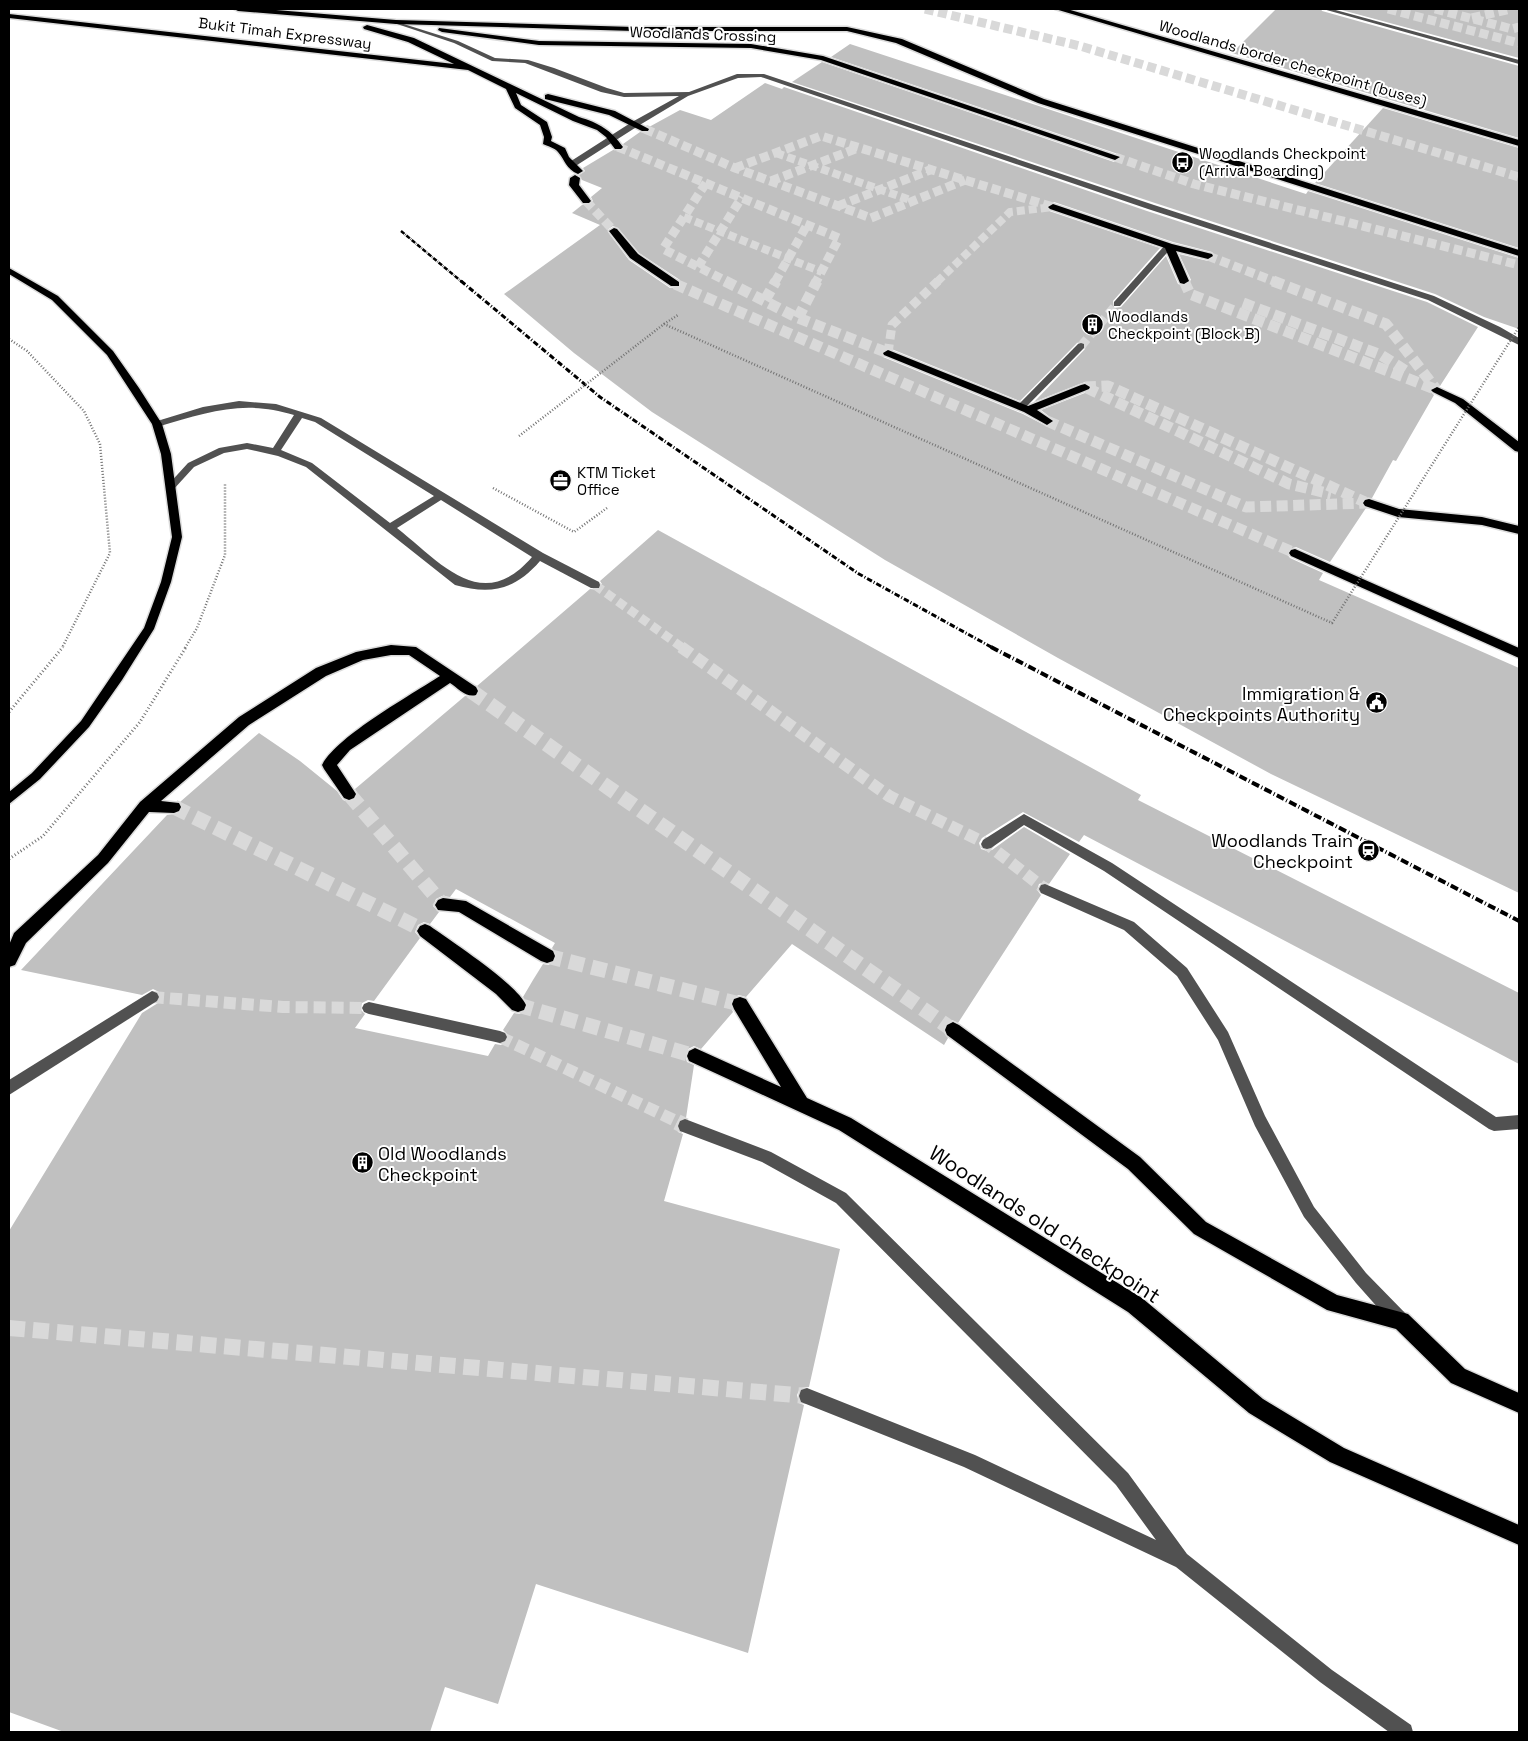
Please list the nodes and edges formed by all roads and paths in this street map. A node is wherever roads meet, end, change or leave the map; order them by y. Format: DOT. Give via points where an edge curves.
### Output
graph roads {
  1 [pos="238,9"];
  2 [pos="1059,9"];
  3 [pos="1326,9"];
  4 [pos="296,15"];
  5 [pos="9,16"];
  6 [pos="396,22"];
  7 [pos="1519,62"];
  8 [pos="468,68"];
  9 [pos="510,87"];
  10 [pos="690,94"];
  11 [pos="635,124"];
  12 [pos="645,129"];
  13 [pos="615,143"];
  14 [pos="1519,144"];
  15 [pos="1114,158"];
  16 [pos="575,171"];
  17 [pos="586,202"];
  18 [pos="1053,207"];
  19 [pos="614,231"];
  20 [pos="1168,246"];
  21 [pos="1519,253"];
  22 [pos="1208,256"];
  23 [pos="9,271"];
  24 [pos="1184,281"];
  25 [pos="675,284"];
  26 [pos="1117,304"];
  27 [pos="1519,327"];
  28 [pos="9,339"];
  29 [pos="1519,342"];
  30 [pos="1081,346"];
  31 [pos="888,353"];
  32 [pos="1085,387"];
  33 [pos="1437,390"];
  34 [pos="1024,408"];
  35 [pos="300,414"];
  36 [pos="1047,421"];
  37 [pos="157,424"];
  38 [pos="519,436"];
  39 [pos="1519,448"];
  40 [pos="275,452"];
  41 [pos="490,486"];
  42 [pos="170,488"];
  43 [pos="441,496"];
  44 [pos="1369,503"];
  45 [pos="607,508"];
  46 [pos="390,528"];
  47 [pos="1519,530"];
  48 [pos="1295,553"];
  49 [pos="539,556"];
  50 [pos="595,585"];
  51 [pos="1519,653"];
  52 [pos="450,676"];
  53 [pos="471,691"];
  54 [pos="9,712"];
  55 [pos="349,794"];
  56 [pos="9,798"];
  57 [pos="145,806"];
  58 [pos="174,808"];
  59 [pos="987,844"];
  60 [pos="1045,889"];
  61 [pos="443,905"];
  62 [pos="425,931"];
  63 [pos="547,956"];
  64 [pos="9,960"];
  65 [pos="152,997"];
  66 [pos="740,1004"];
  67 [pos="518,1006"];
  68 [pos="369,1008"];
  69 [pos="953,1030"];
  70 [pos="500,1037"];
  71 [pos="695,1056"];
  72 [pos="9,1088"];
  73 [pos="801,1104"];
  74 [pos="1519,1122"];
  75 [pos="685,1126"];
  76 [pos="1401,1321"];
  77 [pos="807,1396"];
  78 [pos="1519,1403"];
  79 [pos="1519,1534"];
  80 [pos="1182,1561"];
  81 [pos="1404,1732"];
  1 -- 4 [label="highway, Woodlands Crossing"];
  2 -- 14 [label="highway, Woodlands border checkpoint (buses)"];
  3 -- 7 [label="lane"];
  4 -- 6 [label="highway, Woodlands Crossing"];
  4 -- 8 [label="highway, Woodlands Crossing" via="394,34"];
  5 -- 8 [label="highway, Bukit Timah Expressway"];
  6 -- 10 [label="lane" via="456,42 494,60 526,62 617,94"];
  6 -- 15 [label="highway, Woodlands Crossing" via="539,43 752,46 823,58"];
  6 -- 21 [label="highway, Woodlands Crossing" via="634,29 847,29 899,41 1041,101"];
  8 -- 9 [label="highway, Woodlands Crossing"];
  9 -- 11 [label="highway, Woodlands Crossing" via="612,112"];
  9 -- 13 [label="highway, Woodlands Crossing" via="596,126 611,135"];
  9 -- 16 [label="highway" via="512,100 518,109 544,124 548,137 546,142 562,150"];
  10 -- 11 [label="lane"];
  10 -- 29 [label="lane" via="737,76 762,75 1431,298"];
  11 -- 12 [label="highway, Woodlands Crossing"];
  11 -- 13 [label="lane"];
  13 -- 16 [label="lane"];
  16 -- 17 [label="highway" via="574,186"];
  18 -- 20 [label="highway"];
  19 -- 25 [label="highway" via="634,256"];
  20 -- 22 [label="highway"];
  20 -- 24 [label="highway"];
  20 -- 26 [label="lane"];
  23 -- 37 [label="main road" via="55,298 110,353"];
  27 -- 38 [label="path, bridge" via="1332,623 664,324"];
  28 -- 54 [label="path" via="27,351 84,411 100,444 110,553 64,646"];
  30 -- 34 [label="lane"];
  31 -- 34 [label="highway"];
  32 -- 34 [label="highway"];
  33 -- 39 [label="highway" via="1459,401"];
  34 -- 36 [label="highway"];
  35 -- 37 [label="lane" via="251,404 207,408"];
  35 -- 40 [label="lane"];
  35 -- 43 [label="lane" via="318,420"];
  37 -- 42 [label="main road" via="166,454"];
  40 -- 42 [label="lane" via="247,446 222,450 191,465"];
  40 -- 46 [label="lane" via="309,465"];
  41 -- 45 [label="path" via="574,532"];
  42 -- 56 [label="main road" via="177,537 166,582 149,629 85,724 36,776"];
  43 -- 46 [label="lane"];
  43 -- 49 [label="lane"];
  44 -- 47 [label="highway" via="1398,513 1482,521"];
  46 -- 49 [label="lane" via="459,582 475,587 494,588 512,581"];
  48 -- 51 [label="highway"];
  49 -- 50 [label="lane"];
  52 -- 53 [label="highway"];
  52 -- 55 [label="highway" via="345,746 329,765"];
  52 -- 57 [label="highway" via="411,650 361,655 321,672 244,721"];
  57 -- 58 [label="highway"];
  57 -- 64 [label="highway" via="103,858 20,938"];
  59 -- 74 [label="lane" via="1024,819 1108,867 1494,1124"];
  60 -- 76 [label="lane" via="1129,926 1182,972 1224,1036 1260,1121 1308,1212 1361,1278"];
  61 -- 63 [label="highway" via="461,906"];
  62 -- 67 [label="highway" via="502,989"];
  65 -- 72 [label="lane"];
  66 -- 73 [label="highway"];
  68 -- 70 [label="lane"];
  69 -- 76 [label="highway" via="1134,1162 1200,1228 1334,1303"];
  71 -- 73 [label="highway, Woodlands old checkpoint"];
  73 -- 79 [label="highway, Woodlands old checkpoint" via="845,1124 1135,1305 1256,1406 1337,1455"];
  75 -- 80 [label="lane" via="766,1156 841,1198 1122,1479"];
  76 -- 78 [label="highway" via="1458,1376"];
  77 -- 80 [label="lane" via="969,1461"];
  80 -- 81 [label="lane" via="1326,1676"];
}
